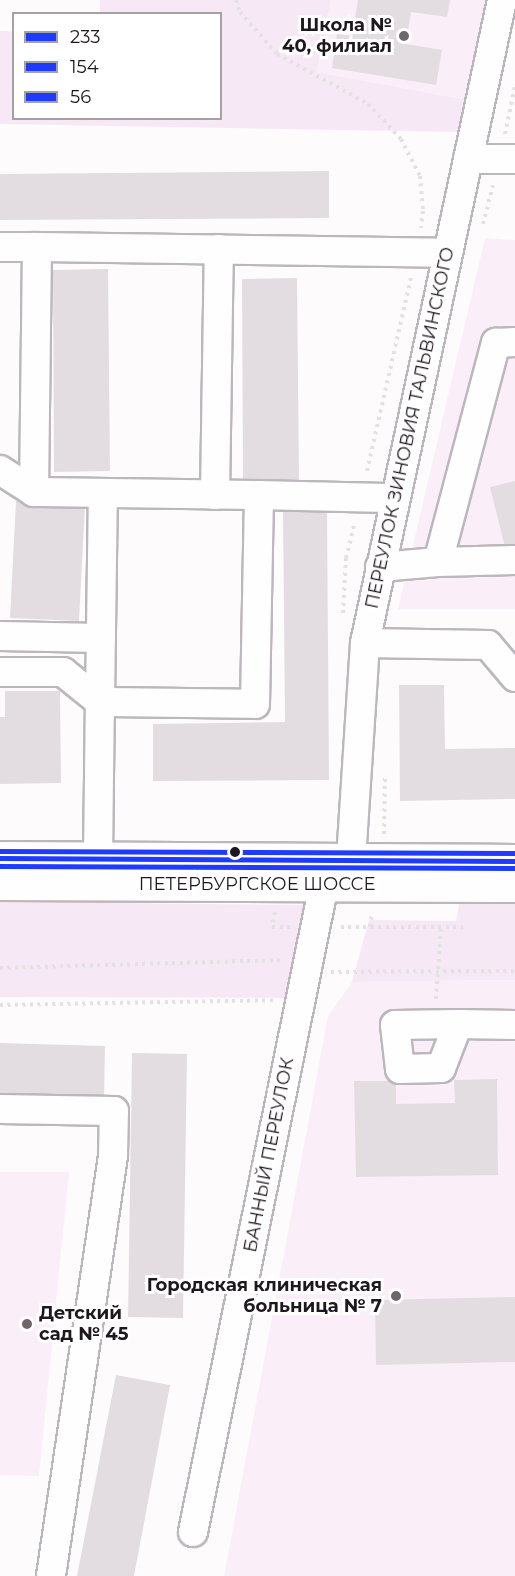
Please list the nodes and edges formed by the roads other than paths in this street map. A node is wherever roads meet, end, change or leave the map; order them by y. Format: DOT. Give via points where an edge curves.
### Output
graph roads {
  1 [pos="502,0"];
  2 [pos="468,159"];
  3 [pos="515,159"];
  4 [pos="0,247"];
  5 [pos="37,247"];
  6 [pos="219,249"];
  7 [pos="447,253"];
  8 [pos="515,342"];
  9 [pos="0,470"];
  10 [pos="33,492"];
  11 [pos="104,493"];
  12 [pos="215,495"];
  13 [pos="259,495"];
  14 [pos="395,498"];
  15 [pos="515,560"];
  16 [pos="438,562"];
  17 [pos="380,567"];
  18 [pos="0,636"];
  19 [pos="101,638"];
  20 [pos="365,643"];
  21 [pos="0,672"];
  22 [pos="515,677"];
  23 [pos="100,702"];
  24 [pos="0,858"];
  25 [pos="98,858"];
  26 [pos="351,860"];
  27 [pos="515,861"];
  28 [pos="0,883"];
  29 [pos="324,884"];
  30 [pos="515,885"];
  31 [pos="446,1024"];
  32 [pos="515,1025"];
  33 [pos="0,1109"];
  34 [pos="193,1532"];
  35 [pos="51,1576"];
  1 -- 2 [label="street, ПЕРЕУЛОК ЗИНОВИЯ ТАЛЬВИНСКОГО"];
  2 -- 3 [label="street"];
  2 -- 7 [label="street, ПЕРЕУЛОК ЗИНОВИЯ ТАЛЬВИНСКОГО"];
  4 -- 5 [label="street"];
  5 -- 6 [label="street"];
  5 -- 10 [label="street"];
  6 -- 7 [label="street"];
  6 -- 12 [label="street"];
  7 -- 14 [label="street, ПЕРЕУЛОК ЗИНОВИЯ ТАЛЬВИНСКОГО"];
  8 -- 16 [label="street" via="496,343"];
  9 -- 10 [label="street"];
  10 -- 11 [label="street"];
  11 -- 12 [label="street"];
  11 -- 19 [label="street"];
  12 -- 13 [label="street"];
  13 -- 14 [label="street"];
  13 -- 23 [label="street" via="255,704"];
  14 -- 17 [label="street, ПЕРЕУЛОК ЗИНОВИЯ ТАЛЬВИНСКОГО"];
  15 -- 16 [label="street"];
  16 -- 17 [label="street"];
  17 -- 20 [label="street, ПЕРЕУЛОК ЗИНОВИЯ ТАЛЬВИНСКОГО"];
  18 -- 19 [label="street"];
  19 -- 23 [label="street"];
  20 -- 22 [label="street" via="488,645"];
  20 -- 26 [label="street, ПЕРЕУЛОК ЗИНОВИЯ ТАЛЬВИНСКОГО"];
  21 -- 23 [label="street" via="63,672"];
  23 -- 25 [label="street"];
  24 -- 25 [label="main road, ПЕТЕРБУРГСКОЕ ШОССЕ"];
  25 -- 26 [label="main road, ПЕТЕРБУРГСКОЕ ШОССЕ"];
  26 -- 27 [label="main road, ПЕТЕРБУРГСКОЕ ШОССЕ"];
  26 -- 29 [label="main road"];
  28 -- 29 [label="main road, ПЕТЕРБУРГСКОЕ ШОССЕ"];
  29 -- 30 [label="main road, ПЕТЕРБУРГСКОЕ ШОССЕ"];
  29 -- 34 [label="street, БАННЫЙ ПЕРЕУЛОК"];
  31 -- 32 [label="street"];
  33 -- 35 [label="street" via="114,1112 113,1156"];
}
